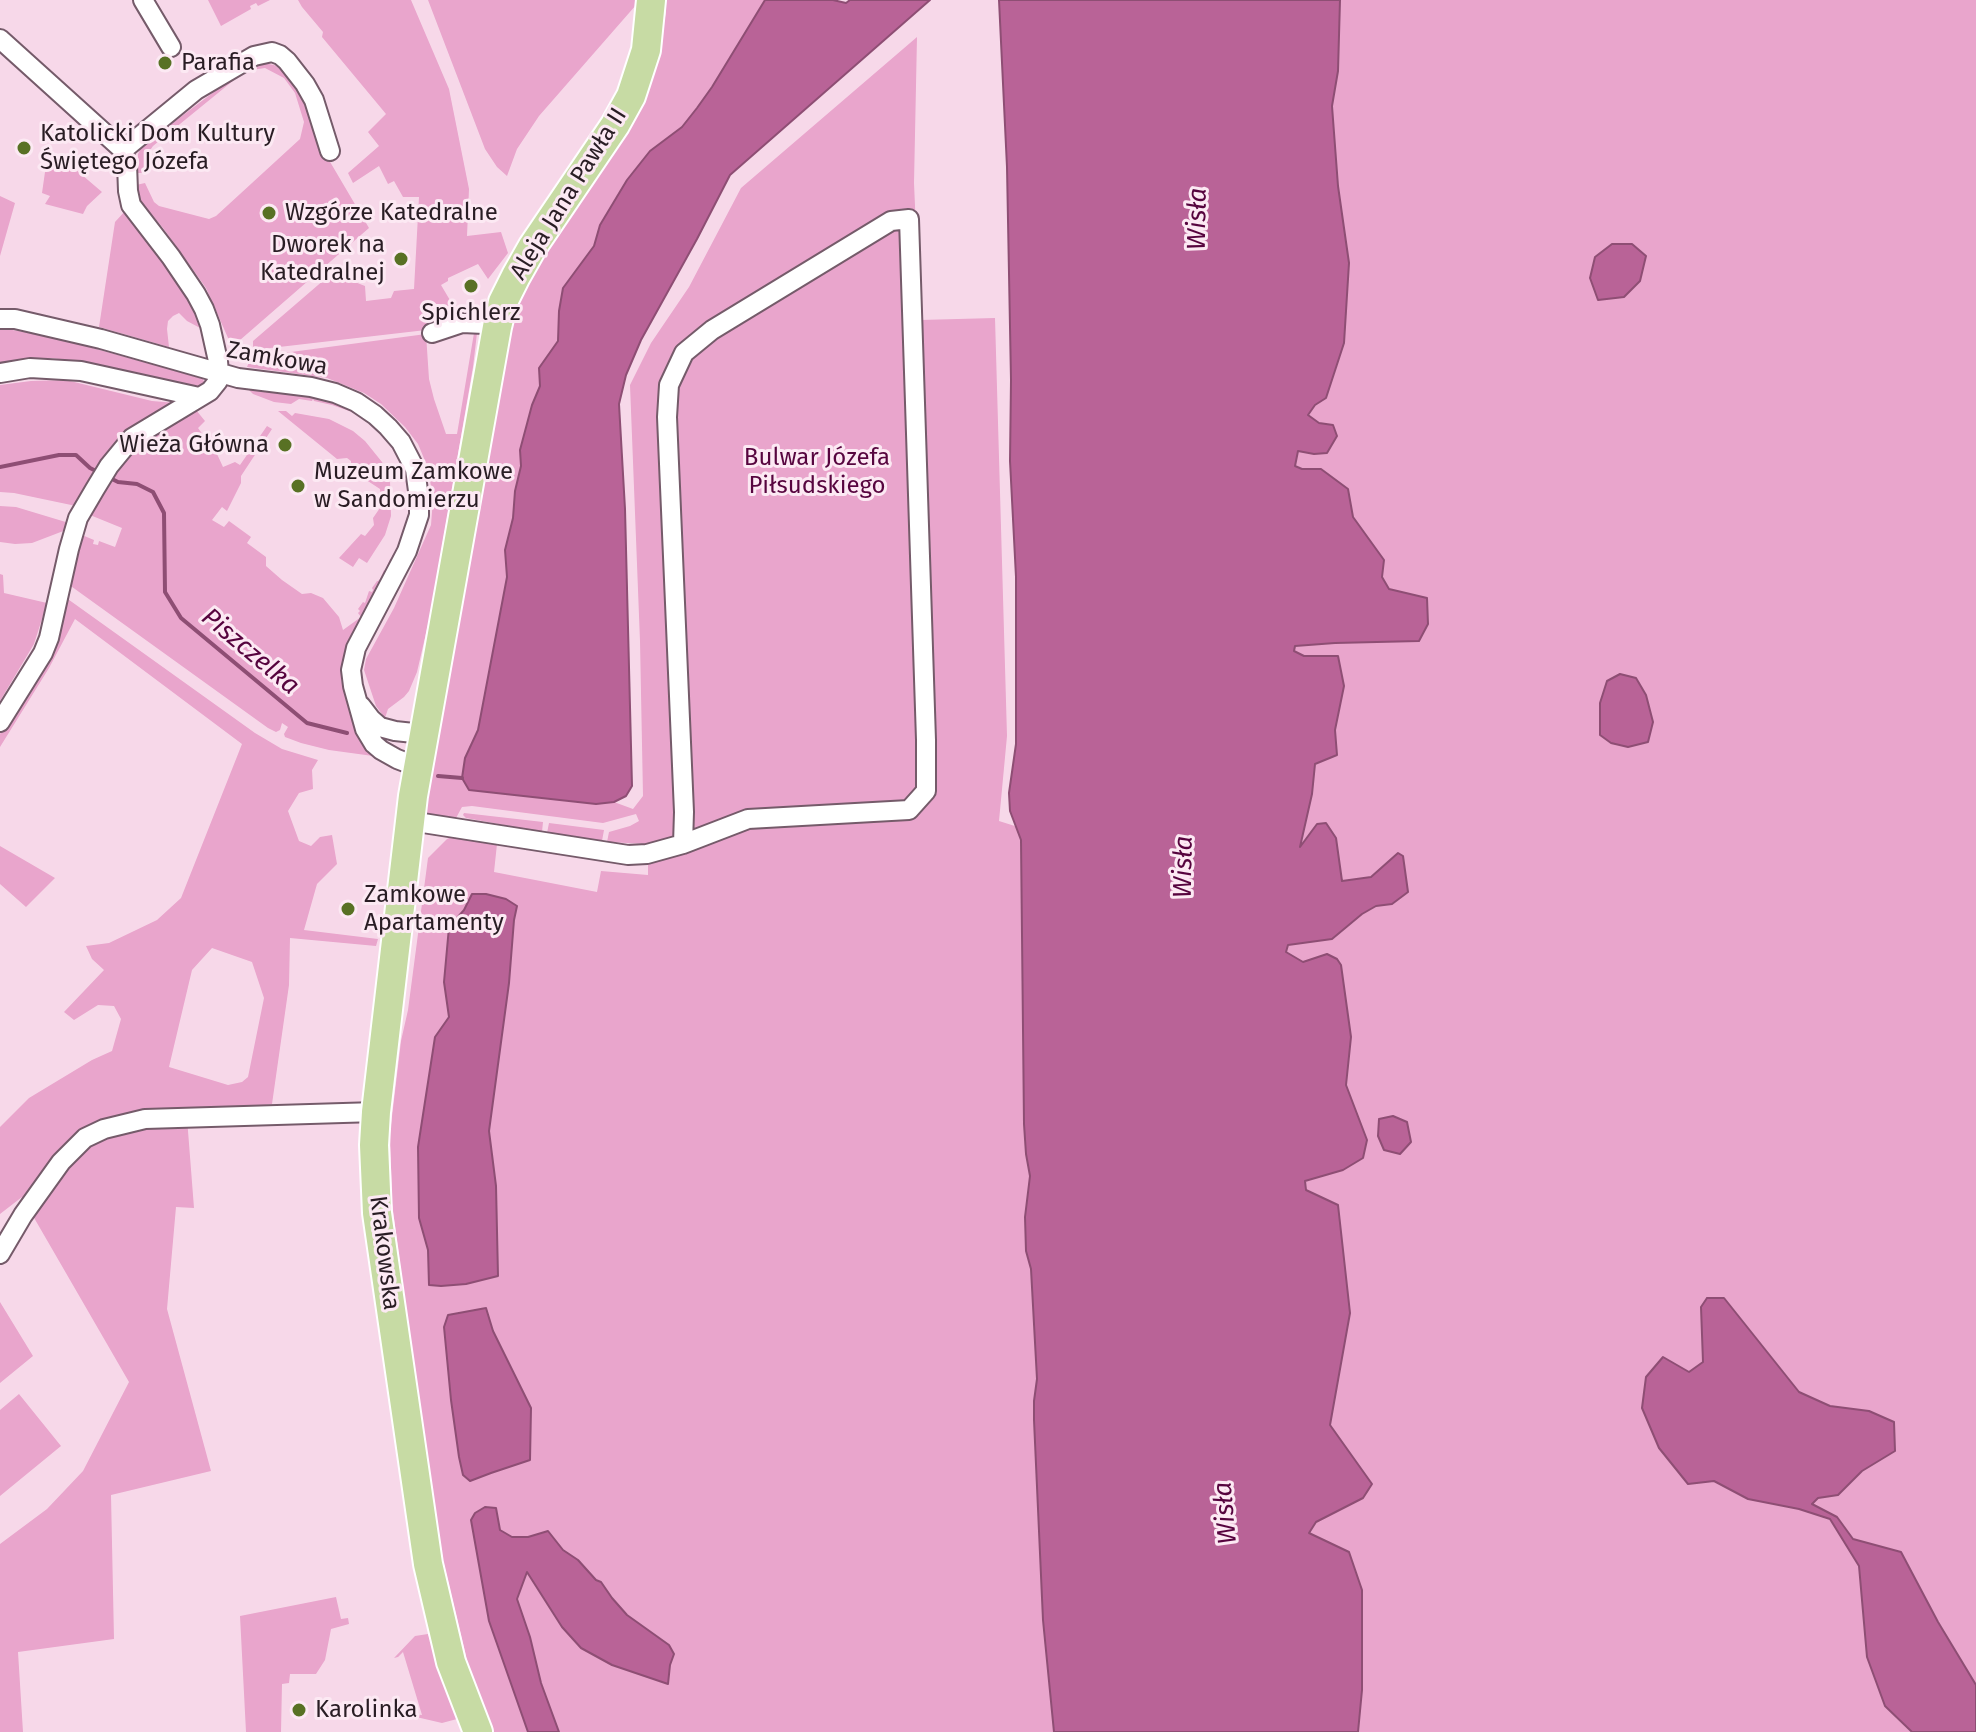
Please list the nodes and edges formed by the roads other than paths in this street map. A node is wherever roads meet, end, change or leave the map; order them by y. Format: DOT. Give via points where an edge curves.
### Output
graph roads {
  1 [pos="143,0"];
  2 [pos="651,0"];
  3 [pos="0,39"];
  4 [pos="171,47"];
  5 [pos="123,150"];
  6 [pos="330,151"];
  7 [pos="0,319"];
  8 [pos="497,327"];
  9 [pos="432,333"];
  10 [pos="0,373"];
  11 [pos="219,373"];
  12 [pos="199,397"];
  13 [pos="357,701"];
  14 [pos="0,722"];
  15 [pos="423,734"];
  16 [pos="418,767"];
  17 [pos="410,821"];
  18 [pos="683,844"];
  19 [pos="376,1112"];
  20 [pos="0,1254"];
  21 [pos="478,1732"];
  1 -- 4 [label="street"];
  2 -- 8 [label="main road, Aleja Jana Pawła II" via="646,50 631,96 533,246 503,302"];
  3 -- 5 [label="street"];
  5 -- 6 [label="street" via="196,90 254,56 272,52 305,84"];
  5 -- 11 [label="street" via="131,205 196,294 210,325"];
  7 -- 11 [label="street, Zamkowa" via="101,339"];
  8 -- 9 [label="street" via="462,323"];
  8 -- 15 [label="main road, Aleja Jana Pawła II"];
  10 -- 12 [label="street" via="30,368 81,371"];
  11 -- 12 [label="street" via="216,386"];
  11 -- 13 [label="street, Zamkowa" via="311,387 356,402 388,427 415,469 419,515 407,551 356,648 351,670"];
  12 -- 14 [label="street" via="132,438 109,466 78,518 43,653"];
  13 -- 15 [label="street" via="380,727"];
  13 -- 16 [label="street, Zamkowa" via="374,744"];
  15 -- 16 [label="main road, Aleja Jana Pawła II"];
  16 -- 17 [label="main road, Krakowska"];
  17 -- 18 [label="street" via="628,855"];
  17 -- 19 [label="main road, Krakowska"];
  18 -- 18 [label="street" via="748,819 909,810 926,791 909,219 891,221 712,330 684,353 669,385"];
  19 -- 20 [label="street" via="145,1119 104,1129 85,1138 61,1162"];
  19 -- 21 [label="main road, Krakowska" via="377,1213 428,1564 451,1662"];
}
